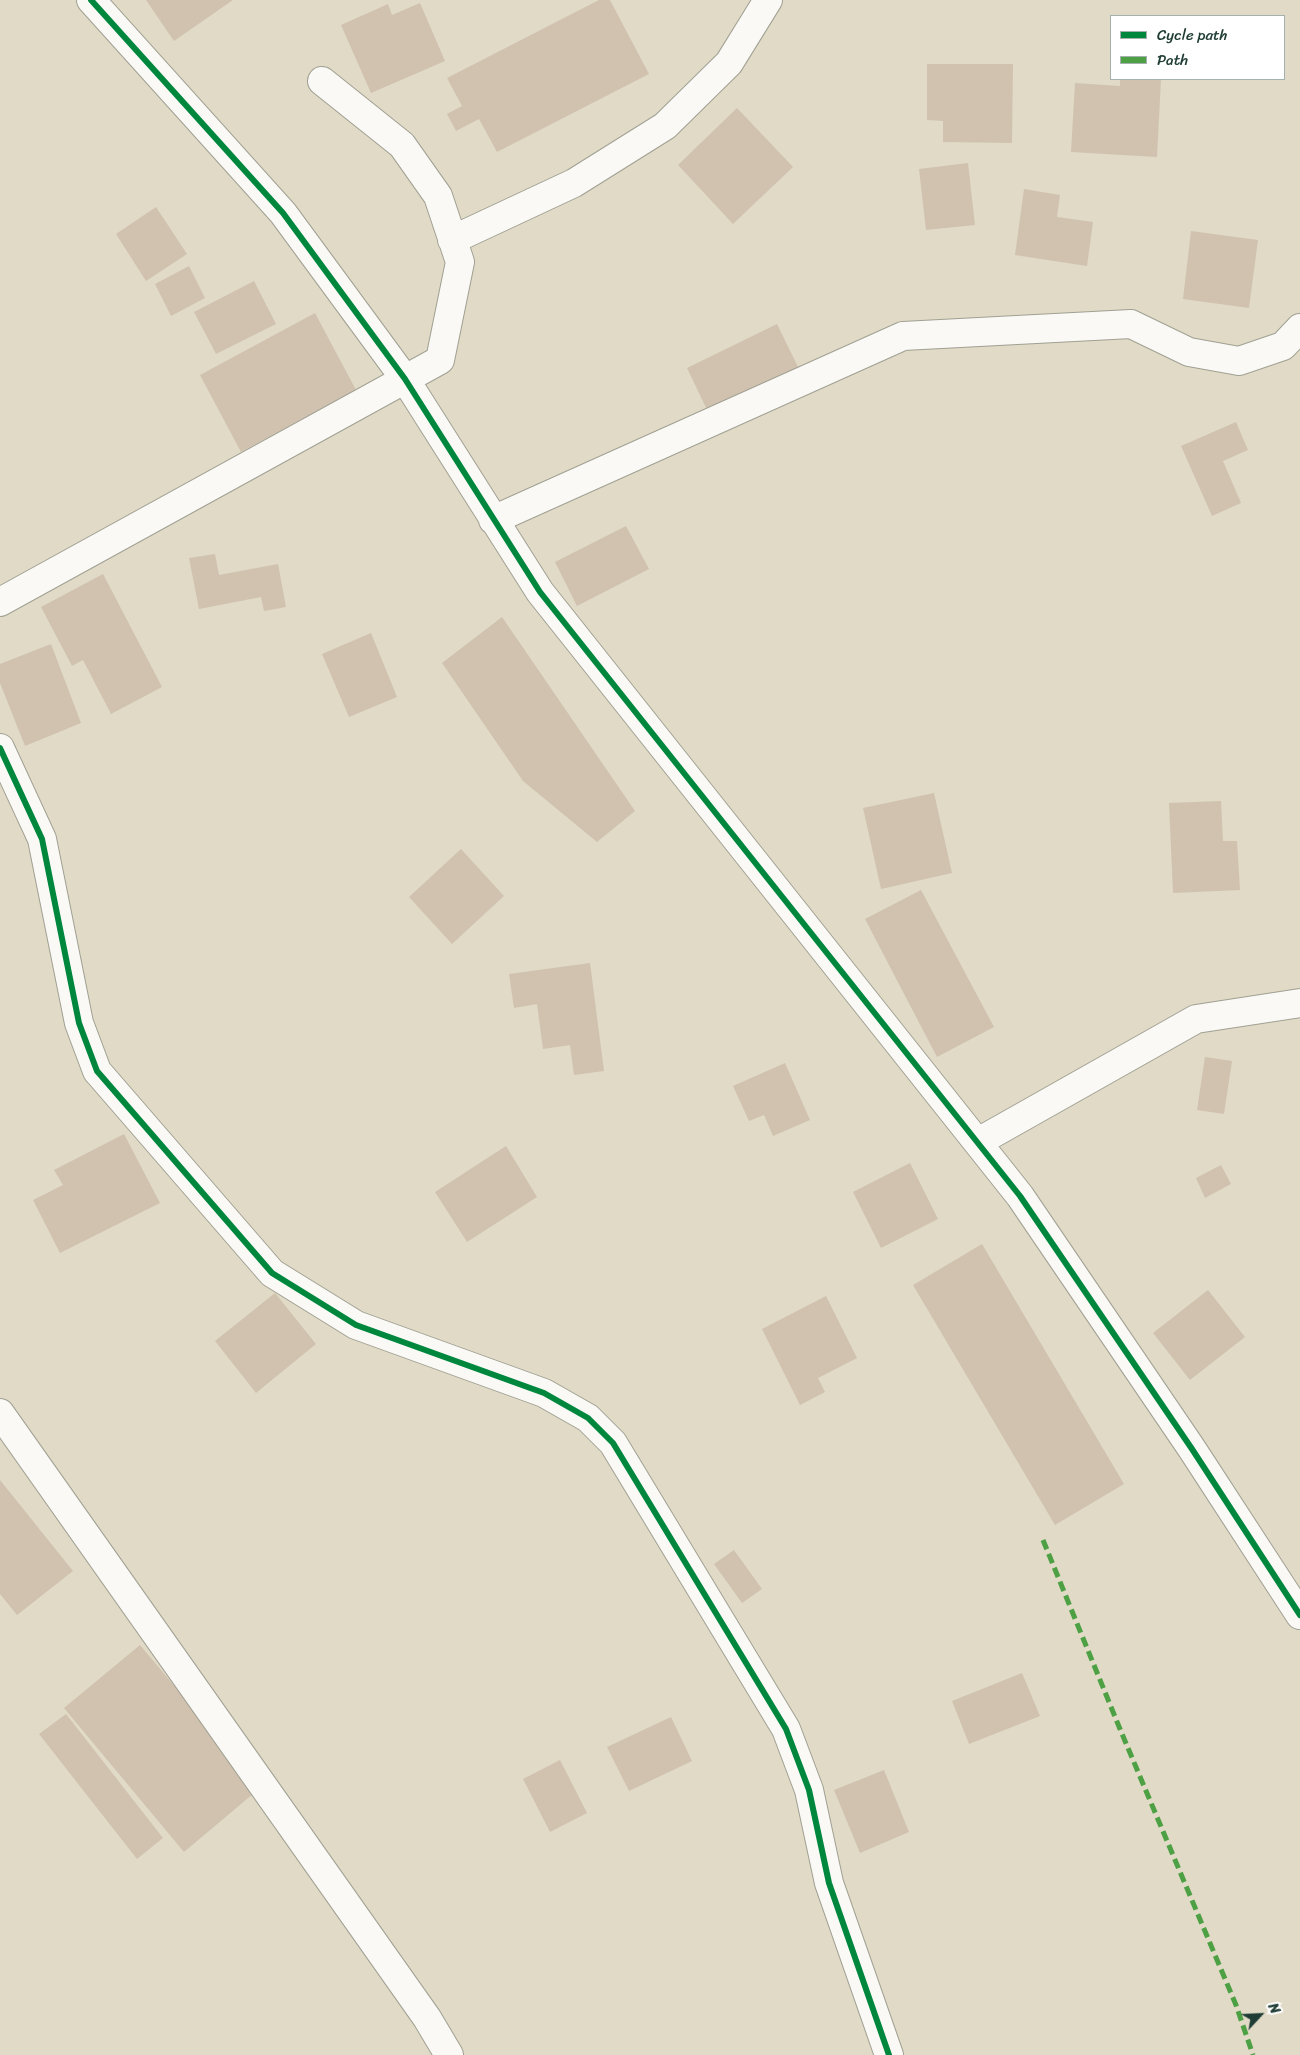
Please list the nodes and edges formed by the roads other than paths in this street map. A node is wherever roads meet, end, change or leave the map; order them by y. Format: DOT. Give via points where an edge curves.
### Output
graph roads {
  1 [pos="91,0"];
  2 [pos="768,0"];
  3 [pos="322,81"];
  4 [pos="452,240"];
  5 [pos="1300,328"];
  6 [pos="404,379"];
  7 [pos="493,520"];
  8 [pos="0,602"];
  9 [pos="0,748"];
  10 [pos="1300,1003"];
  11 [pos="978,1142"];
  12 [pos="0,1413"];
  13 [pos="1300,1615"];
  14 [pos="449,2055"];
  15 [pos="889,2055"];
  1 -- 6 [label="street" via="283,213"];
  2 -- 4 [label="street" via="729,64 666,126 574,183"];
  3 -- 4 [label="street" via="402,145 438,196"];
  4 -- 6 [label="street" via="460,262 440,360"];
  5 -- 7 [label="street" via="1283,346 1239,361 1189,352 1131,324 903,336"];
  6 -- 7 [label="street"];
  6 -- 8 [label="street"];
  7 -- 11 [label="street" via="540,592"];
  9 -- 15 [label="street" via="42,839 79,1023 97,1071 272,1273 356,1325 544,1393 588,1418 612,1443 786,1729 809,1790 829,1883"];
  10 -- 11 [label="street" via="1196,1019"];
  11 -- 13 [label="street" via="1020,1196"];
  12 -- 14 [label="street" via="422,2010"];
}
